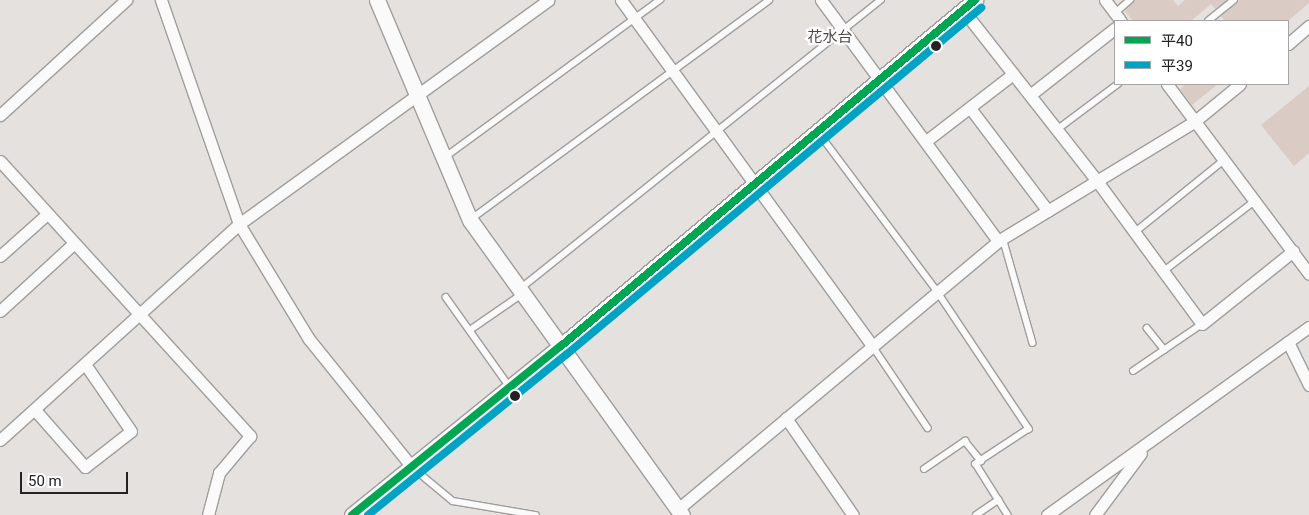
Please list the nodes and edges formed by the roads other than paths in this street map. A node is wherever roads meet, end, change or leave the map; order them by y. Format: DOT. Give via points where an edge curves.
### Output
graph roads {
  1 [pos="126,0"];
  2 [pos="161,0"];
  3 [pos="377,0"];
  4 [pos="548,0"];
  5 [pos="621,0"];
  6 [pos="660,0"];
  7 [pos="769,0"];
  8 [pos="820,0"];
  9 [pos="881,0"];
  10 [pos="1106,0"];
  11 [pos="1130,0"];
  12 [pos="1234,0"];
  13 [pos="969,5"];
  14 [pos="1118,17"];
  15 [pos="635,19"];
  16 [pos="1209,20"];
  17 [pos="1309,26"];
  18 [pos="842,29"];
  19 [pos="1114,29"];
  20 [pos="1289,43"];
  21 [pos="673,70"];
  22 [pos="1013,74"];
  23 [pos="880,80"];
  24 [pos="1117,85"];
  25 [pos="1168,85"];
  26 [pos="1239,85"];
  27 [pos="1030,94"];
  28 [pos="418,96"];
  29 [pos="970,108"];
  30 [pos="0,115"];
  31 [pos="1195,121"];
  32 [pos="1058,129"];
  33 [pos="718,130"];
  34 [pos="817,132"];
  35 [pos="926,140"];
  36 [pos="443,158"];
  37 [pos="1224,160"];
  38 [pos="0,161"];
  39 [pos="1097,181"];
  40 [pos="757,182"];
  41 [pos="1256,201"];
  42 [pos="1048,211"];
  43 [pos="46,215"];
  44 [pos="470,220"];
  45 [pos="239,224"];
  46 [pos="1134,233"];
  47 [pos="1000,239"];
  48 [pos="73,244"];
  49 [pos="1293,252"];
  50 [pos="0,256"];
  51 [pos="1164,272"];
  52 [pos="1309,274"];
  53 [pos="937,290"];
  54 [pos="520,292"];
  55 [pos="446,297"];
  56 [pos="0,311"];
  57 [pos="137,314"];
  58 [pos="1202,324"];
  59 [pos="1309,327"];
  60 [pos="1148,328"];
  61 [pos="470,330"];
  62 [pos="1288,342"];
  63 [pos="1033,343"];
  64 [pos="871,344"];
  65 [pos="561,346"];
  66 [pos="1164,350"];
  67 [pos="84,364"];
  68 [pos="1133,371"];
  69 [pos="1309,385"];
  70 [pos="510,388"];
  71 [pos="35,410"];
  72 [pos="786,418"];
  73 [pos="928,428"];
  74 [pos="0,440"];
  75 [pos="1147,445"];
  76 [pos="981,461"];
  77 [pos="412,467"];
  78 [pos="924,470"];
  79 [pos="998,500"];
  80 [pos="680,512"];
  81 [pos="355,514"];
  82 [pos="208,515"];
  83 [pos="536,515"];
  84 [pos="854,515"];
  85 [pos="976,515"];
  86 [pos="1008,515"];
  87 [pos="1047,515"];
  88 [pos="1095,515"];
  1 -- 30 [label="street"];
  2 -- 45 [label="street"];
  3 -- 28 [label="street"];
  4 -- 28 [label="street"];
  5 -- 15 [label="street"];
  6 -- 15 [label="lane"];
  7 -- 21 [label="lane"];
  8 -- 18 [label="street"];
  9 -- 18 [label="lane"];
  10 -- 14 [label="street"];
  11 -- 14 [label="lane"];
  12 -- 16 [label="lane"];
  13 -- 22 [label="street"];
  13 -- 23 [label="street"];
  15 -- 21 [label="street"];
  15 -- 36 [label="lane"];
  17 -- 20 [label="street"];
  18 -- 23 [label="street"];
  18 -- 33 [label="lane"];
  19 -- 27 [label="street"];
  21 -- 33 [label="street"];
  21 -- 44 [label="lane"];
  22 -- 27 [label="street"];
  22 -- 29 [label="street"];
  23 -- 34 [label="street"];
  23 -- 35 [label="street"];
  24 -- 32 [label="lane"];
  25 -- 31 [label="street"];
  26 -- 31 [label="street"];
  27 -- 32 [label="street"];
  28 -- 36 [label="street"];
  28 -- 45 [label="street"];
  29 -- 35 [label="street"];
  29 -- 42 [label="street"];
  31 -- 37 [label="street"];
  31 -- 39 [label="street"];
  32 -- 39 [label="street"];
  33 -- 40 [label="street"];
  33 -- 54 [label="lane"];
  34 -- 40 [label="street"];
  34 -- 53 [label="lane"];
  35 -- 47 [label="street"];
  36 -- 44 [label="street"];
  37 -- 41 [label="street"];
  37 -- 46 [label="lane"];
  38 -- 43 [label="street"];
  39 -- 42 [label="street"];
  39 -- 46 [label="street"];
  40 -- 64 [label="street"];
  40 -- 65 [label="street"];
  41 -- 49 [label="street"];
  41 -- 51 [label="lane"];
  42 -- 47 [label="street"];
  43 -- 48 [label="street"];
  43 -- 50 [label="street"];
  44 -- 54 [label="street"];
  45 -- 57 [label="street"];
  45 -- 77 [label="street" via="309,339"];
  46 -- 51 [label="street"];
  47 -- 53 [label="street"];
  47 -- 63 [label="lane"];
  48 -- 56 [label="street"];
  48 -- 57 [label="street"];
  49 -- 52 [label="street"];
  49 -- 58 [label="street"];
  51 -- 58 [label="street"];
  53 -- 64 [label="street"];
  53 -- 76 [label="lane" via="1029,429"];
  54 -- 61 [label="lane"];
  54 -- 65 [label="street"];
  55 -- 61 [label="lane"];
  57 -- 67 [label="street"];
  57 -- 82 [label="street" via="250,436 219,473"];
  58 -- 66 [label="lane"];
  59 -- 62 [label="street"];
  60 -- 66 [label="lane"];
  61 -- 70 [label="lane"];
  62 -- 69 [label="street"];
  62 -- 75 [label="street"];
  64 -- 72 [label="street"];
  64 -- 73 [label="lane"];
  65 -- 70 [label="street"];
  65 -- 80 [label="street"];
  66 -- 68 [label="lane"];
  67 -- 71 [label="street"];
  67 -- 71 [label="street" via="131,431 85,467"];
  70 -- 77 [label="street"];
  71 -- 74 [label="street"];
  72 -- 80 [label="street"];
  72 -- 84 [label="street"];
  75 -- 87 [label="street"];
  75 -- 88 [label="street"];
  76 -- 78 [label="lane" via="965,441"];
  76 -- 79 [label="lane" via="976,464"];
  77 -- 81 [label="street"];
  77 -- 83 [label="lane" via="453,501"];
  79 -- 85 [label="lane"];
  79 -- 86 [label="lane"];
}
